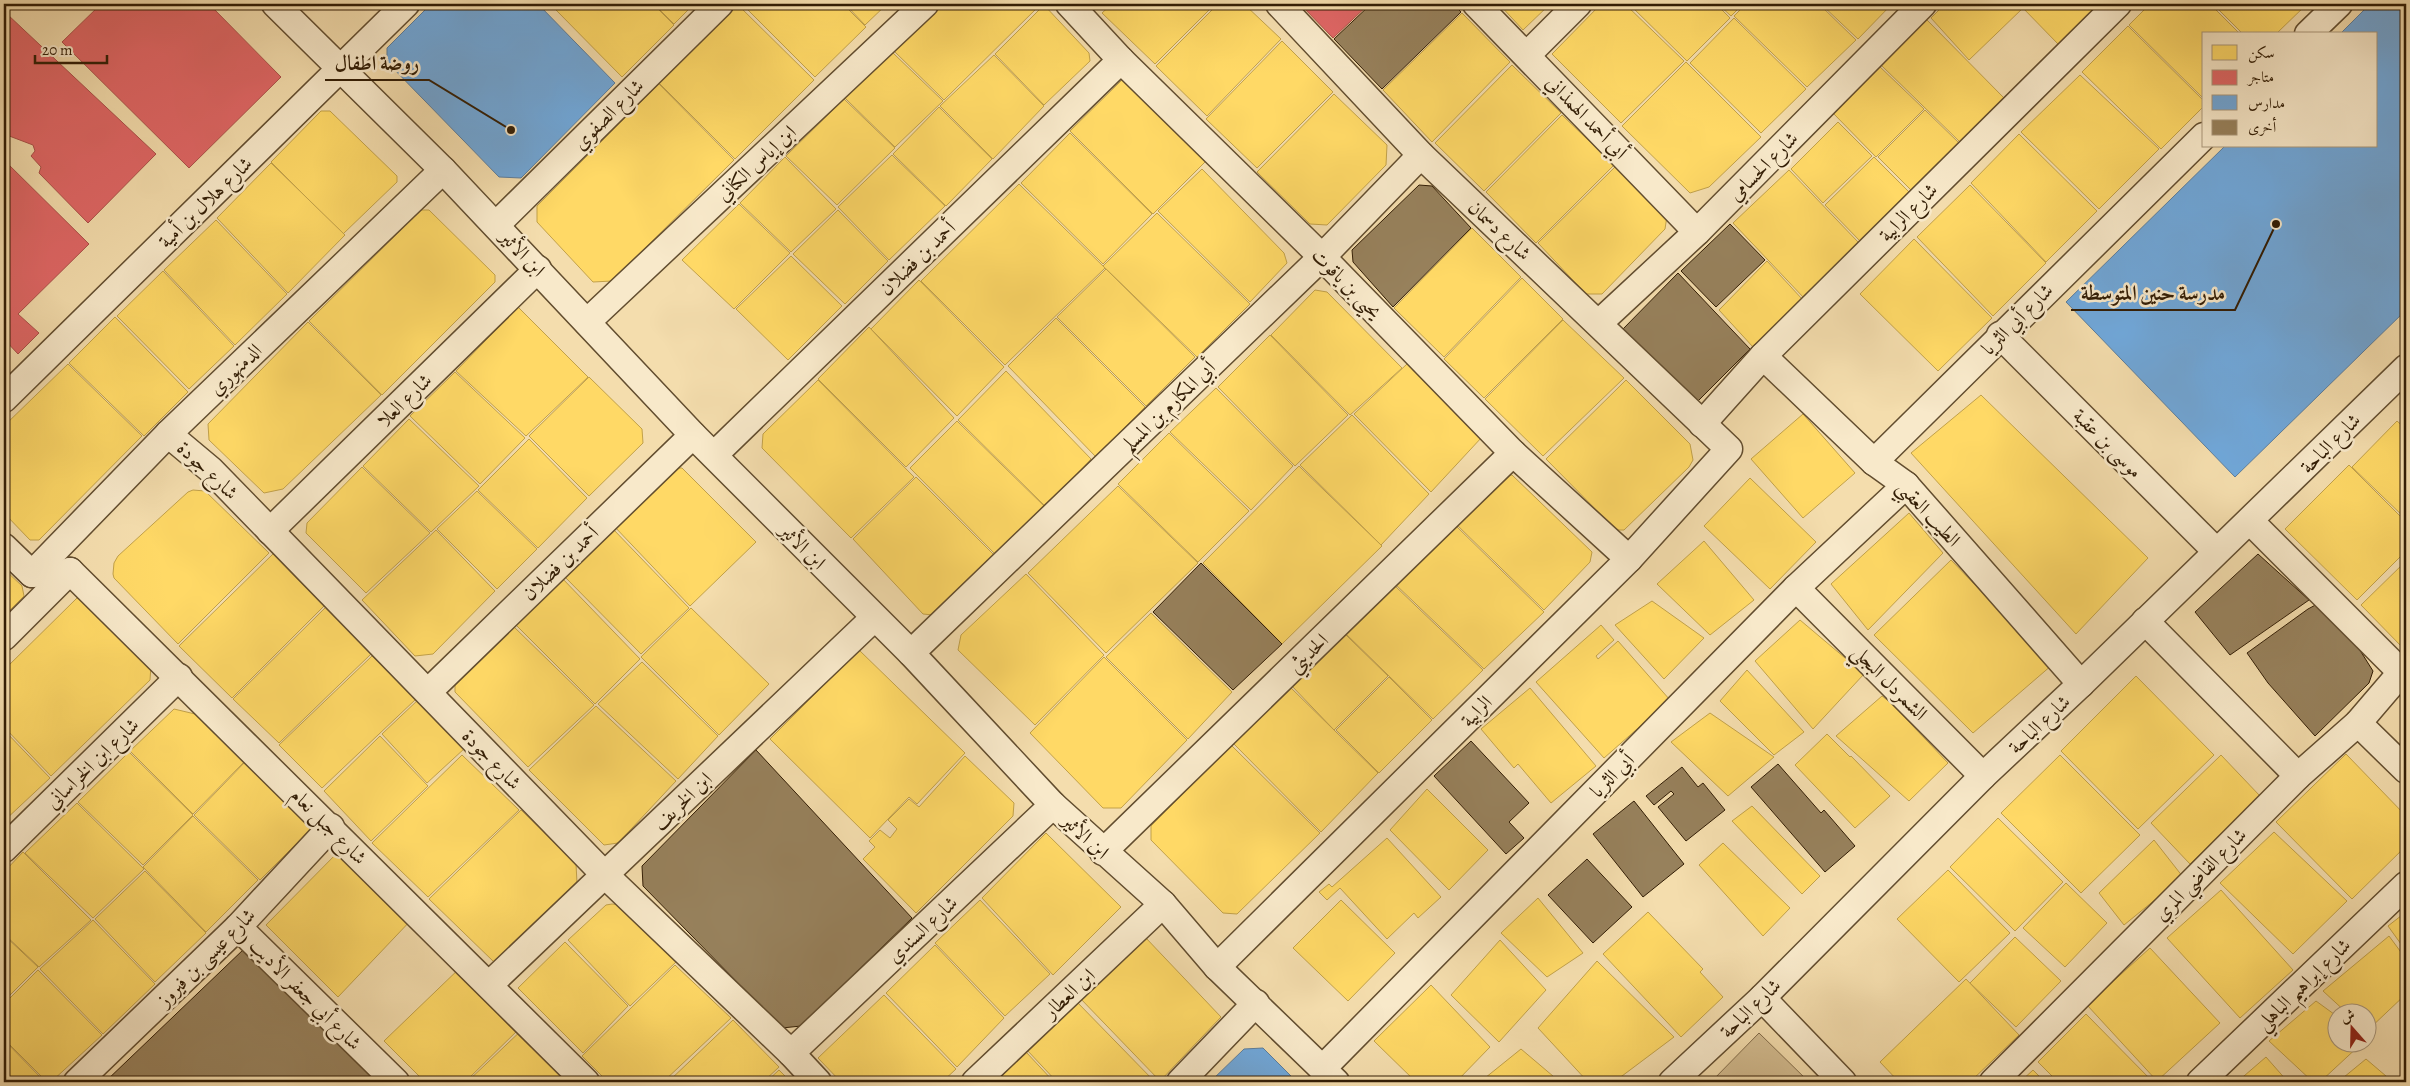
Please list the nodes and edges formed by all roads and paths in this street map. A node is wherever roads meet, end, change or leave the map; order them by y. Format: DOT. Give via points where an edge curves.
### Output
graph roads {
  1 [pos="275,4"];
  2 [pos="406,4"];
  3 [pos="720,4"];
  4 [pos="925,4"];
  5 [pos="1069,4"];
  6 [pos="1279,4"];
  7 [pos="1476,4"];
  8 [pos="1578,4"];
  9 [pos="1923,4"];
  10 [pos="2118,4"];
  11 [pos="2339,4"];
  12 [pos="2310,32"];
  13 [pos="1528,55"];
  14 [pos="1121,60"];
  15 [pos="341,68"];
  16 [pos="2202,138"];
  17 [pos="1421,155"];
  18 [pos="443,170"];
  19 [pos="496,225"];
  20 [pos="1698,232"];
  21 [pos="1322,257"];
  22 [pos="538,269"];
  23 [pos="587,322"];
  24 [pos="1599,323"];
  25 [pos="2000,335"];
  26 [pos="1763,356"];
  27 [pos="2406,368"];
  28 [pos="4,398"];
  29 [pos="1702,424"];
  30 [pos="168,434"];
  31 [pos="693,435"];
  32 [pos="1729,448"];
  33 [pos="1514,453"];
  34 [pos="714,455"];
  35 [pos="1874,462"];
  36 [pos="1906,485"];
  37 [pos="2250,521"];
  38 [pos="270,531"];
  39 [pos="4,547"];
  40 [pos="2216,551"];
  41 [pos="1629,559"];
  42 [pos="70,571"];
  43 [pos="32,574"];
  44 [pos="1796,588"];
  45 [pos="874,618"];
  46 [pos="2145,621"];
  47 [pos="4,637"];
  48 [pos="911,653"];
  49 [pos="2404,669"];
  50 [pos="179,677"];
  51 [pos="2081,684"];
  52 [pos="428,692"];
  53 [pos="2358,722"];
  54 [pos="2406,770"];
  55 [pos="1983,776"];
  56 [pos="2298,776"];
  57 [pos="1054,805"];
  58 [pos="331,827"];
  59 [pos="4,849"];
  60 [pos="1103,852"];
  61 [pos="605,875"];
  62 [pos="2406,885"];
  63 [pos="1163,904"];
  64 [pos="238,927"];
  65 [pos="1217,966"];
  66 [pos="489,985"];
  67 [pos="1762,998"];
  68 [pos="1256,1004"];
  69 [pos="791,1053"];
  70 [pos="1329,1076"];
  71 [pos="77,1082"];
  72 [pos="396,1082"];
  73 [pos="586,1082"];
  74 [pos="818,1082"];
  75 [pos="975,1082"];
  76 [pos="1180,1082"];
  77 [pos="1672,1082"];
  78 [pos="1843,1082"];
  79 [pos="1994,1082"];
  80 [pos="2200,1082"];
  1 -- 15 [label="street, ابن الأثير"];
  2 -- 15 [label="street, شارع هلال بن أمية"];
  3 -- 19 [label="street, شارع الصفوي"];
  4 -- 23 [label="street, ابن إياس الكناني"];
  5 -- 14 [label="street, يحيى بن ياقوت"];
  6 -- 17 [label="street, شارع دسمان"];
  7 -- 13 [label="street, أبي أحمد الهمذاني"];
  8 -- 13 [label="street"];
  9 -- 20 [label="street, شارع الحسامي"];
  10 -- 26 [label="street, شارع الرابية"];
  11 -- 12 [label="street"];
  13 -- 20 [label="street, أبي أحمد الهمذاني"];
  14 -- 21 [label="street, يحيى بن ياقوت"];
  14 -- 34 [label="street, أحمد بن فضلان"];
  15 -- 18 [label="street, ابن الأثير"];
  15 -- 28 [label="street, شارع هلال بن أمية"];
  16 -- 25 [label="street, شارع أبي الثريا"];
  17 -- 21 [label="street, أبي المكارم بن المسلم"];
  17 -- 24 [label="street, شارع دسمان"];
  18 -- 19 [label="street, ابن الأثير"];
  18 -- 30 [label="street, الدمنهوري"];
  19 -- 22 [label="street, ابن الأثير"];
  20 -- 24 [label="street, شارع الحسامي"];
  21 -- 33 [label="street, يحيى بن ياقوت"];
  21 -- 48 [label="street, أبي المكارم بن المسلم"];
  22 -- 23 [label="street, ابن الأثير"];
  22 -- 38 [label="street, شارع العلا"];
  23 -- 31 [label="street, ابن الأثير"];
  24 -- 29 [label="street, شارع دسمان"];
  25 -- 35 [label="street, شارع أبي الثريا"];
  25 -- 40 [label="street, موسى بن عقبة"];
  26 -- 29 [label="street, شارع الرابية"];
  26 -- 35 [label="street, الطيب العقبي"];
  27 -- 37 [label="street, شارع الباحة"];
  29 -- 32 [label="street, شارع دسمان"];
  30 -- 38 [label="street, شارع جودة" via="211,470"];
  30 -- 43 [label="street, الدمنهوري"];
  31 -- 34 [label="street, ابن الأثير"];
  31 -- 52 [label="street, أحمد بن فضلان"];
  32 -- 41 [label="street, الرابية"];
  33 -- 41 [label="street, يحيى بن ياقوت"];
  33 -- 60 [label="street, الحديثي"];
  34 -- 45 [label="street, ابن الأثير"];
  35 -- 36 [label="street, الطيب العقبي"];
  36 -- 44 [label="street, أبي الثريا"];
  36 -- 51 [label="street, الطيب العقبي"];
  37 -- 40 [label="street, شارع الباحة"];
  37 -- 49 [label="street"];
  38 -- 52 [label="street, شارع جودة"];
  39 -- 43 [label="street"];
  40 -- 46 [label="street, شارع الباحة"];
  41 -- 65 [label="street, الرابية"];
  42 -- 43 [label="street"];
  42 -- 47 [label="street"];
  42 -- 50 [label="street, شارع جبل نعام"];
  44 -- 55 [label="street, الشمردل البجلي"];
  44 -- 70 [label="street, أبي الثريا"];
  45 -- 48 [label="street, ابن الأثير"];
  45 -- 61 [label="street, ابن الخريف"];
  46 -- 51 [label="street, شارع الباحة"];
  46 -- 56 [label="street"];
  48 -- 57 [label="street, ابن الأثير"];
  49 -- 53 [label="street, شارع القاضي المري"];
  50 -- 58 [label="street, شارع جبل نعام"];
  50 -- 59 [label="street, شارع ابن الخراساني"];
  51 -- 55 [label="street, شارع الباحة"];
  52 -- 61 [label="street, شارع جودة"];
  53 -- 54 [label="street"];
  53 -- 56 [label="street, شارع القاضي المري"];
  55 -- 67 [label="street, شارع الباحة"];
  56 -- 79 [label="street, شارع القاضي المري"];
  57 -- 60 [label="street, ابن الأثير"];
  57 -- 69 [label="street, شارع السندي"];
  58 -- 64 [label="street, شارع عيسى بن فيروز"];
  58 -- 66 [label="street, شارع جبل نعام"];
  60 -- 63 [label="street, ابن الأثير"];
  61 -- 66 [label="street, ابن الخريف"];
  61 -- 69 [label="street, شارع جودة"];
  62 -- 80 [label="street, شارع إبراهيم الباهلي"];
  63 -- 65 [label="street, ابن الأثير"];
  63 -- 75 [label="street, ابن العطار"];
  64 -- 71 [label="street, شارع عيسى بن فيروز"];
  64 -- 72 [label="street, شارع أبي جعفر الأديب"];
  65 -- 68 [label="street, ابن الأثير"];
  66 -- 73 [label="street, شارع جبل نعام"];
  67 -- 77 [label="street, شارع الباحة"];
  67 -- 78 [label="street"];
  68 -- 70 [label="street, ابن الأثير"];
  68 -- 76 [label="street"];
  69 -- 74 [label="street, شارع جودة"];
}
